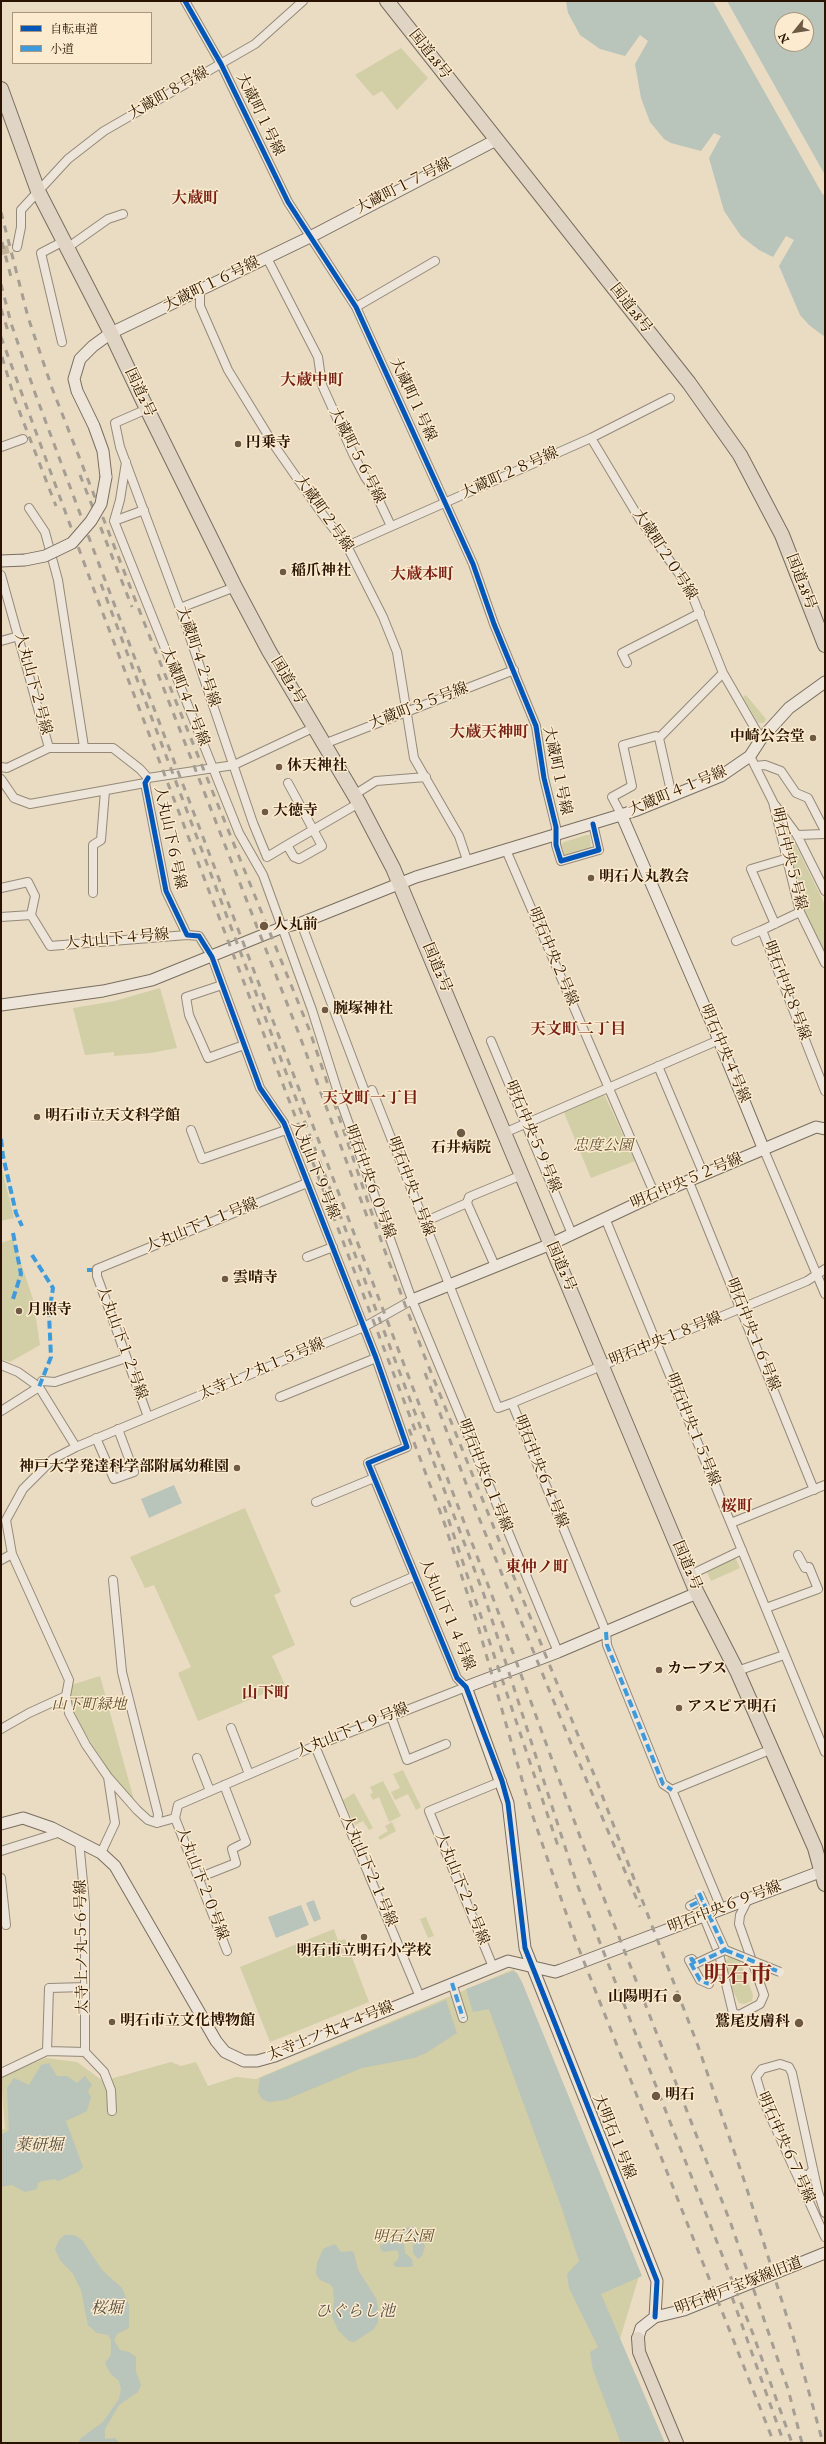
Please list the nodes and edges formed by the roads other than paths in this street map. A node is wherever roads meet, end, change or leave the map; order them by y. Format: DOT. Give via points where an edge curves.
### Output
graph roads {
  1 [pos="184,1"];
  2 [pos="303,1"];
  3 [pos="387,1"];
  4 [pos="221,64"];
  5 [pos="1,89"];
  6 [pos="496,140"];
  7 [pos="38,191"];
  8 [pos="123,214"];
  9 [pos="312,236"];
  10 [pos="66,245"];
  11 [pos="17,247"];
  12 [pos="267,258"];
  13 [pos="435,261"];
  14 [pos="200,289"];
  15 [pos="356,307"];
  16 [pos="111,333"];
  17 [pos="62,342"];
  18 [pos="670,398"];
  19 [pos="146,409"];
  20 [pos="592,438"];
  21 [pos="23,439"];
  22 [pos="1,447"];
  23 [pos="126,462"];
  24 [pos="446,502"];
  25 [pos="29,508"];
  26 [pos="144,510"];
  27 [pos="114,521"];
  28 [pos="391,526"];
  29 [pos="347,546"];
  30 [pos="1,561"];
  31 [pos="1,574"];
  32 [pos="235,587"];
  33 [pos="180,608"];
  34 [pos="700,613"];
  35 [pos="19,636"];
  36 [pos="1,641"];
  37 [pos="825,646"];
  38 [pos="627,663"];
  39 [pos="514,670"];
  40 [pos="723,673"];
  41 [pos="825,682"];
  42 [pos="407,711"];
  43 [pos="315,727"];
  44 [pos="659,738"];
  45 [pos="761,739"];
  46 [pos="324,744"];
  47 [pos="84,747"];
  48 [pos="49,748"];
  49 [pos="752,761"];
  50 [pos="234,764"];
  51 [pos="1,767"];
  52 [pos="213,769"];
  53 [pos="426,778"];
  54 [pos="1,779"];
  55 [pos="146,781"];
  56 [pos="288,783"];
  57 [pos="105,791"];
  58 [pos="672,796"];
  59 [pos="356,799"];
  60 [pos="773,802"];
  61 [pos="622,816"];
  62 [pos="592,824"];
  63 [pos="313,830"];
  64 [pos="825,832"];
  65 [pos="555,835"];
  66 [pos="797,835"];
  67 [pos="287,845"];
  68 [pos="506,850"];
  69 [pos="786,859"];
  70 [pos="467,860"];
  71 [pos="398,884"];
  72 [pos="1,888"];
  73 [pos="825,891"];
  74 [pos="92,893"];
  75 [pos="800,912"];
  76 [pos="30,914"];
  77 [pos="3,918"];
  78 [pos="300,923"];
  79 [pos="776,924"];
  80 [pos="283,927"];
  81 [pos="762,930"];
  82 [pos="187,935"];
  83 [pos="736,941"];
  84 [pos="212,958"];
  85 [pos="825,963"];
  86 [pos="222,985"];
  87 [pos="2,1003"];
  88 [pos="719,1040"];
  89 [pos="491,1041"];
  90 [pos="244,1045"];
  91 [pos="658,1066"];
  92 [pos="608,1087"];
  93 [pos="825,1091"];
  94 [pos="526,1124"];
  95 [pos="825,1129"];
  96 [pos="191,1130"];
  97 [pos="286,1130"];
  98 [pos="504,1133"];
  99 [pos="764,1150"];
  100 [pos="522,1175"];
  101 [pos="704,1175"];
  102 [pos="689,1182"];
  103 [pos="307,1183"];
  104 [pos="655,1195"];
  105 [pos="467,1203"];
  106 [pos="605,1218"];
  107 [pos="424,1222"];
  108 [pos="572,1234"];
  109 [pos="551,1244"];
  110 [pos="333,1247"];
  111 [pos="307,1257"];
  112 [pos="495,1266"];
  113 [pos="97,1269"];
  114 [pos="825,1269"];
  115 [pos="817,1274"];
  116 [pos="450,1284"];
  117 [pos="825,1294"];
  118 [pos="412,1300"];
  119 [pos="742,1309"];
  120 [pos="364,1327"];
  121 [pos="656,1343"];
  122 [pos="126,1358"];
  123 [pos="376,1358"];
  124 [pos="1,1365"];
  125 [pos="602,1366"];
  126 [pos="40,1384"];
  127 [pos="280,1396"];
  128 [pos="512,1403"];
  129 [pos="1,1411"];
  130 [pos="148,1417"];
  131 [pos="118,1429"];
  132 [pos="96,1438"];
  133 [pos="76,1446"];
  134 [pos="374,1478"];
  135 [pos="825,1485"];
  136 [pos="814,1490"];
  137 [pos="316,1502"];
  138 [pos="731,1523"];
  139 [pos="742,1550"];
  140 [pos="12,1554"];
  141 [pos="798,1555"];
  142 [pos="1,1560"];
  143 [pos="415,1576"];
  144 [pos="690,1576"];
  145 [pos="114,1580"];
  146 [pos="697,1593"];
  147 [pos="355,1602"];
  148 [pos="766,1608"];
  149 [pos="606,1632"];
  150 [pos="558,1652"];
  151 [pos="784,1655"];
  152 [pos="737,1671"];
  153 [pos="466,1686"];
  154 [pos="66,1696"];
  155 [pos="391,1716"];
  156 [pos="231,1728"];
  157 [pos="1,1729"];
  158 [pos="446,1744"];
  159 [pos="315,1746"];
  160 [pos="772,1749"];
  161 [pos="825,1752"];
  162 [pos="197,1758"];
  163 [pos="249,1774"];
  164 [pos="108,1777"];
  165 [pos="502,1781"];
  166 [pos="224,1785"];
  167 [pos="672,1790"];
  168 [pos="210,1791"];
  169 [pos="175,1818"];
  170 [pos="157,1823"];
  171 [pos="1,1824"];
  172 [pos="61,1832"];
  173 [pos="79,1841"];
  174 [pos="1,1851"];
  175 [pos="101,1852"];
  176 [pos="824,1875"];
  177 [pos="1,1878"];
  178 [pos="198,1878"];
  179 [pos="748,1901"];
  180 [pos="690,1906"];
  181 [pos="722,1910"];
  182 [pos="704,1917"];
  183 [pos="6,1925"];
  184 [pos="725,1950"];
  185 [pos="227,1951"];
  186 [pos="493,1967"];
  187 [pos="534,1967"];
  188 [pos="780,1972"];
  189 [pos="709,1984"];
  190 [pos="84,1987"];
  191 [pos="453,1988"];
  192 [pos="420,1997"];
  193 [pos="463,2018"];
  194 [pos="47,2051"];
  195 [pos="85,2052"];
  196 [pos="1,2073"];
  197 [pos="112,2111"];
  198 [pos="813,2169"];
  199 [pos="795,2171"];
  200 [pos="825,2213"];
  201 [pos="825,2237"];
  202 [pos="825,2253"];
  203 [pos="655,2318"];
  204 [pos="638,2338"];
  205 [pos="677,2443"];
  1 -- 4 [label="street, 大蔵町１号線"];
  2 -- 4 [label="street, 大蔵町８号線" via="255,44"];
  3 -- 6 [label="highway, 国道28号"];
  4 -- 7 [label="street, 大蔵町８号線" via="104,131 68,159"];
  4 -- 9 [label="street, 大蔵町１号線" via="288,202"];
  5 -- 7 [label="highway, 国道2号"];
  6 -- 9 [label="street, 大蔵町１７号線"];
  6 -- 37 [label="highway, 国道28号" via="689,383 740,455 782,535"];
  7 -- 10 [label="highway, 国道2号"];
  7 -- 11 [label="street, 大蔵町８号線" via="21,210"];
  8 -- 10 [label="street" via="108,219"];
  9 -- 12 [label="street, 大蔵町１６号線"];
  9 -- 15 [label="street, 大蔵町１号線"];
  10 -- 16 [label="highway, 国道2号"];
  10 -- 17 [label="street" via="42,253"];
  12 -- 14 [label="street, 大蔵町１６号線"];
  12 -- 28 [label="street, 大蔵町５６号線" via="318,357 322,385 354,456"];
  13 -- 15 [label="street"];
  14 -- 16 [label="street, 大蔵町１６号線"];
  14 -- 29 [label="street, 大蔵町２号線" via="200,306 228,370 274,445"];
  15 -- 24 [label="street, 大蔵町１号線"];
  16 -- 19 [label="highway, 国道2号"];
  16 -- 30 [label="street, 大蔵町１６号線, bridge" via="80,359 74,379 103,451 106,477 101,504 91,521 72,543 45,556"];
  18 -- 20 [label="street, 大蔵町２８号線"];
  19 -- 23 [label="street, 大蔵町４２号線" via="116,423"];
  19 -- 32 [label="highway, 国道2号"];
  20 -- 24 [label="street, 大蔵町２８号線"];
  20 -- 34 [label="street, 大蔵町２０号線" via="639,518 680,575"];
  21 -- 22 [label="street"];
  23 -- 26 [label="street, 大蔵町４２号線"];
  23 -- 27 [label="street"];
  24 -- 28 [label="street, 大蔵町２８号線"];
  24 -- 39 [label="street, 大蔵町１号線"];
  25 -- 47 [label="street" via="45,532 58,580"];
  26 -- 27 [label="street"];
  26 -- 33 [label="street, 大蔵町４２号線"];
  27 -- 52 [label="street, 大蔵町４７号線"];
  28 -- 29 [label="street, 大蔵町２８号線"];
  29 -- 42 [label="street, 大蔵町２号線" via="383,618 396,652"];
  31 -- 35 [label="street, 人丸山下２号線"];
  32 -- 33 [label="street"];
  32 -- 43 [label="highway, 国道2号" via="269,651"];
  33 -- 50 [label="street, 大蔵町４２号線"];
  34 -- 38 [label="street" via="622,653"];
  34 -- 40 [label="street, 大蔵町２０号線"];
  35 -- 36 [label="street"];
  35 -- 48 [label="street, 人丸山下２号線"];
  39 -- 42 [label="street, 大蔵町３５号線"];
  39 -- 65 [label="street, 大蔵町１号線" via="536,726 544,778 556,827"];
  40 -- 44 [label="street"];
  40 -- 45 [label="street, 大蔵町２０号線"];
  41 -- 45 [label="street, 大蔵町４１号線" via="789,708"];
  42 -- 46 [label="street, 大蔵町３５号線"];
  42 -- 53 [label="street, 大蔵町２号線" via="414,758"];
  43 -- 46 [label="highway, 国道2号"];
  43 -- 50 [label="street"];
  44 -- 58 [label="street"];
  44 -- 61 [label="street" via="656,736 623,745 632,786 612,797"];
  45 -- 49 [label="street, 大蔵町４１号線"];
  46 -- 59 [label="highway, 国道2号"];
  47 -- 48 [label="street"];
  47 -- 55 [label="street" via="113,748 140,769"];
  48 -- 51 [label="street" via="7,768"];
  49 -- 58 [label="street, 大蔵町４１号線"];
  49 -- 60 [label="street, 明石中央５号線"];
  49 -- 64 [label="street" via="782,771 796,793 808,798"];
  50 -- 52 [label="street"];
  50 -- 67 [label="street, 大蔵町４２号線" via="267,857"];
  52 -- 55 [label="street"];
  52 -- 80 [label="street, 大蔵町４７号線" via="239,834 263,875"];
  53 -- 59 [label="street" via="376,781"];
  53 -- 70 [label="street, 大蔵町２号線" via="459,836"];
  54 -- 57 [label="street" via="14,798 30,804"];
  55 -- 57 [label="street"];
  55 -- 82 [label="street, 人丸山下６号線" via="166,891"];
  56 -- 63 [label="street"];
  57 -- 74 [label="street" via="101,840 93,845"];
  58 -- 61 [label="street, 大蔵町４１号線"];
  59 -- 63 [label="street"];
  59 -- 71 [label="highway, 国道2号"];
  60 -- 66 [label="street"];
  60 -- 69 [label="street, 明石中央５号線"];
  61 -- 62 [label="street, 大蔵町４１号線"];
  61 -- 88 [label="street, 明石中央４号線"];
  62 -- 65 [label="street, 大蔵町４１号線"];
  62 -- 65 [label="street" via="600,850 561,861"];
  63 -- 67 [label="street"];
  63 -- 67 [label="street" via="322,846 299,859 294,857"];
  64 -- 66 [label="street"];
  65 -- 68 [label="street, 大蔵町４１号線"];
  66 -- 73 [label="street"];
  68 -- 70 [label="street, 大蔵町４１号線"];
  68 -- 92 [label="street, 明石中央２号線"];
  69 -- 75 [label="street, 明石中央５号線"];
  69 -- 79 [label="street" via="751,869"];
  70 -- 71 [label="street, 大蔵町４１号線"];
  71 -- 78 [label="street, 大蔵町４１号線"];
  71 -- 98 [label="highway, 国道2号"];
  72 -- 76 [label="street" via="28,882 35,896"];
  75 -- 79 [label="street, 明石中央８号線"];
  75 -- 85 [label="street, 明石中央５号線"];
  76 -- 77 [label="street"];
  76 -- 82 [label="street, 人丸山下４号線" via="50,946"];
  78 -- 80 [label="street, 大蔵町４１号線"];
  78 -- 107 [label="street, 明石中央１号線"];
  79 -- 81 [label="street, 明石中央８号線"];
  80 -- 84 [label="street, 大蔵町４１号線"];
  80 -- 118 [label="street, 明石中央６０号線" via="341,1102"];
  81 -- 83 [label="street"];
  81 -- 93 [label="street, 明石中央８号線"];
  82 -- 84 [label="street" via="199,936"];
  84 -- 86 [label="street, 人丸山下９号線"];
  84 -- 87 [label="street, 大蔵町４１号線" via="134,984 36,1001"];
  86 -- 90 [label="street, 人丸山下９号線"];
  86 -- 90 [label="street" via="186,997 189,1014 208,1058"];
  88 -- 91 [label="street"];
  88 -- 99 [label="street, 明石中央４号線"];
  89 -- 94 [label="street, 明石中央５９号線"];
  90 -- 97 [label="street, 人丸山下９号線" via="260,1088"];
  91 -- 92 [label="street"];
  91 -- 101 [label="street"];
  92 -- 94 [label="street"];
  92 -- 104 [label="street, 明石中央２号線"];
  94 -- 98 [label="street"];
  94 -- 108 [label="street, 明石中央５９号線"];
  95 -- 99 [label="street, 明石中央５２号線" via="816,1127"];
  96 -- 97 [label="street" via="202,1159"];
  97 -- 103 [label="street, 人丸山下９号線"];
  98 -- 100 [label="highway, 国道2号"];
  99 -- 101 [label="street, 明石中央５２号線"];
  99 -- 115 [label="street, 明石中央４号線"];
  100 -- 105 [label="street" via="469,1197"];
  100 -- 109 [label="highway, 国道2号"];
  101 -- 102 [label="street, 明石中央５２号線"];
  102 -- 104 [label="street, 明石中央５２号線"];
  102 -- 119 [label="street, 明石中央１６号線"];
  103 -- 110 [label="street, 人丸山下９号線"];
  103 -- 113 [label="street, 人丸山下１１号線"];
  104 -- 106 [label="street, 明石中央５２号線"];
  105 -- 107 [label="street"];
  105 -- 112 [label="street"];
  106 -- 108 [label="street, 明石中央５２号線"];
  106 -- 121 [label="street, 明石中央１５号線"];
  107 -- 116 [label="street, 明石中央１号線"];
  108 -- 109 [label="street, 明石中央５２号線"];
  109 -- 112 [label="street, 太寺上ノ丸１５号線"];
  109 -- 125 [label="highway, 国道2号"];
  110 -- 111 [label="street"];
  110 -- 120 [label="street, 人丸山下９号線"];
  112 -- 116 [label="street, 太寺上ノ丸１５号線"];
  113 -- 122 [label="street, 人丸山下１２号線" via="97,1276"];
  114 -- 115 [label="street, 明石中央１８号線"];
  115 -- 117 [label="street, 明石中央４号線"];
  115 -- 119 [label="street, 明石中央１８号線" via="807,1281"];
  116 -- 118 [label="street, 太寺上ノ丸１５号線"];
  116 -- 128 [label="street, 明石中央１号線" via="498,1408"];
  118 -- 120 [label="street, 太寺上ノ丸１５号線"];
  118 -- 150 [label="street, 明石中央６１号線"];
  119 -- 121 [label="street, 明石中央１８号線"];
  119 -- 136 [label="street, 明石中央１６号線"];
  120 -- 123 [label="street, 人丸山下１４号線"];
  120 -- 130 [label="street, 太寺上ノ丸１５号線"];
  121 -- 125 [label="street, 明石中央１８号線"];
  121 -- 138 [label="street, 明石中央１５号線"];
  122 -- 126 [label="street" via="55,1382"];
  122 -- 130 [label="street, 人丸山下１２号線"];
  123 -- 127 [label="street"];
  123 -- 134 [label="street, 人丸山下１４号線" via="407,1447 368,1463"];
  124 -- 126 [label="street"];
  125 -- 128 [label="street, 明石中央６４号線"];
  125 -- 144 [label="highway, 国道2号"];
  126 -- 129 [label="street"];
  126 -- 133 [label="street"];
  128 -- 149 [label="street, 明石中央６４号線"];
  130 -- 131 [label="street, 太寺上ノ丸１５号線"];
  131 -- 132 [label="street, 太寺上ノ丸１５号線"];
  131 -- 132 [label="street" via="134,1472 114,1479"];
  132 -- 133 [label="street, 太寺上ノ丸１５号線"];
  133 -- 140 [label="street, 太寺上ノ丸１５号線" via="53,1459 23,1489 14,1504 6,1520"];
  134 -- 137 [label="street"];
  134 -- 143 [label="street, 人丸山下１４号線"];
  135 -- 136 [label="street"];
  136 -- 138 [label="street"];
  138 -- 139 [label="street, 明石中央１５号線"];
  139 -- 144 [label="street"];
  139 -- 148 [label="street, 明石中央１５号線"];
  140 -- 142 [label="street"];
  140 -- 154 [label="street, 太寺上ノ丸１５号線" via="68,1680"];
  141 -- 148 [label="street" via="805,1568 809,1567 818,1589"];
  143 -- 147 [label="street"];
  143 -- 153 [label="street, 人丸山下１４号線" via="457,1678"];
  144 -- 146 [label="highway, 国道2号"];
  145 -- 170 [label="street" via="122,1672 158,1814"];
  146 -- 149 [label="street, 人丸山下１９号線"];
  146 -- 152 [label="highway, 国道2号"];
  148 -- 151 [label="street, 明石中央１５号線"];
  149 -- 150 [label="street, 人丸山下１９号線"];
  149 -- 167 [label="street, 明石中央６４号線" via="607,1645 663,1784"];
  150 -- 153 [label="street, 人丸山下１９号線"];
  151 -- 152 [label="street"];
  151 -- 161 [label="street, 明石中央１５号線"];
  152 -- 160 [label="highway, 国道2号"];
  153 -- 155 [label="street, 人丸山下１９号線"];
  153 -- 165 [label="street, 人丸山下１４号線"];
  154 -- 157 [label="street" via="29,1712"];
  154 -- 164 [label="street, 太寺上ノ丸１５号線" via="69,1713 82,1739"];
  155 -- 158 [label="street" via="407,1760"];
  155 -- 159 [label="street, 人丸山下１９号線"];
  156 -- 163 [label="street"];
  159 -- 163 [label="street, 人丸山下１９号線"];
  159 -- 192 [label="street, 人丸山下２１号線"];
  160 -- 167 [label="street"];
  160 -- 176 [label="highway, 国道2号"];
  162 -- 168 [label="street"];
  163 -- 166 [label="street, 人丸山下１９号線"];
  164 -- 170 [label="street" via="137,1810 148,1820"];
  164 -- 175 [label="street" via="115,1823"];
  165 -- 186 [label="street, 人丸山下２２号線" via="429,1811"];
  165 -- 187 [label="street, 人丸山下１４号線" via="508,1803 525,1948"];
  166 -- 168 [label="street, 人丸山下１９号線"];
  166 -- 178 [label="street" via="246,1842 232,1849 236,1864"];
  167 -- 181 [label="street, 明石中央６４号線"];
  168 -- 169 [label="street, 人丸山下１９号線" via="178,1805"];
  169 -- 170 [label="street"];
  169 -- 178 [label="street, 人丸山下２０号線"];
  171 -- 172 [label="street, 太寺上ノ丸４４号線" via="23,1818"];
  172 -- 173 [label="street, 太寺上ノ丸４４号線"];
  172 -- 174 [label="street"];
  173 -- 175 [label="street, 太寺上ノ丸４４号線"];
  173 -- 190 [label="street, 太寺上ノ丸５６号線" via="85,1903"];
  175 -- 192 [label="street, 太寺上ノ丸４４号線" via="114,1866 216,2041 234,2058 257,2061 275,2056"];
  176 -- 179 [label="street, 明石中央６９号線"];
  177 -- 183 [label="street"];
  178 -- 185 [label="street, 人丸山下２０号線"];
  179 -- 181 [label="street, 明石中央６９号線"];
  179 -- 182 [label="street" via="740,1915 739,1924 764,1995 760,2004 739,2015 733,2013 720,1954"];
  180 -- 184 [label="street, bridge" via="701,1897"];
  181 -- 182 [label="street, 明石中央６９号線"];
  182 -- 187 [label="street, 明石中央６９号線" via="555,1972"];
  184 -- 188 [label="street, bridge"];
  184 -- 189 [label="street, bridge" via="695,1964 692,1959 689,1960 700,1980"];
  186 -- 187 [label="street, 太寺上ノ丸４４号線" via="508,1961"];
  186 -- 191 [label="street, 太寺上ノ丸４４号線"];
  187 -- 203 [label="street, 大明石１号線" via="657,2281"];
  190 -- 194 [label="street" via="48,1988"];
  190 -- 195 [label="street, 太寺上ノ丸５６号線"];
  191 -- 192 [label="street, 太寺上ノ丸４４号線"];
  191 -- 193 [label="street"];
  194 -- 195 [label="street"];
  194 -- 196 [label="street"];
  195 -- 197 [label="street" via="104,2072 111,2090"];
  198 -- 199 [label="street" via="808,2176"];
  198 -- 199 [label="street, 明石中央６７号線" via="795,2082 789,2067 780,2064 758,2072 757,2083"];
  198 -- 200 [label="street, 明石中央６７号線"];
  199 -- 201 [label="street, 明石中央６７号線"];
  202 -- 203 [label="street, 明石神戸宝塚線旧道" via="684,2310"];
  203 -- 204 [label="street, 明石神戸宝塚線旧道" via="641,2328"];
  204 -- 205 [label="main road" via="639,2352"];
}
